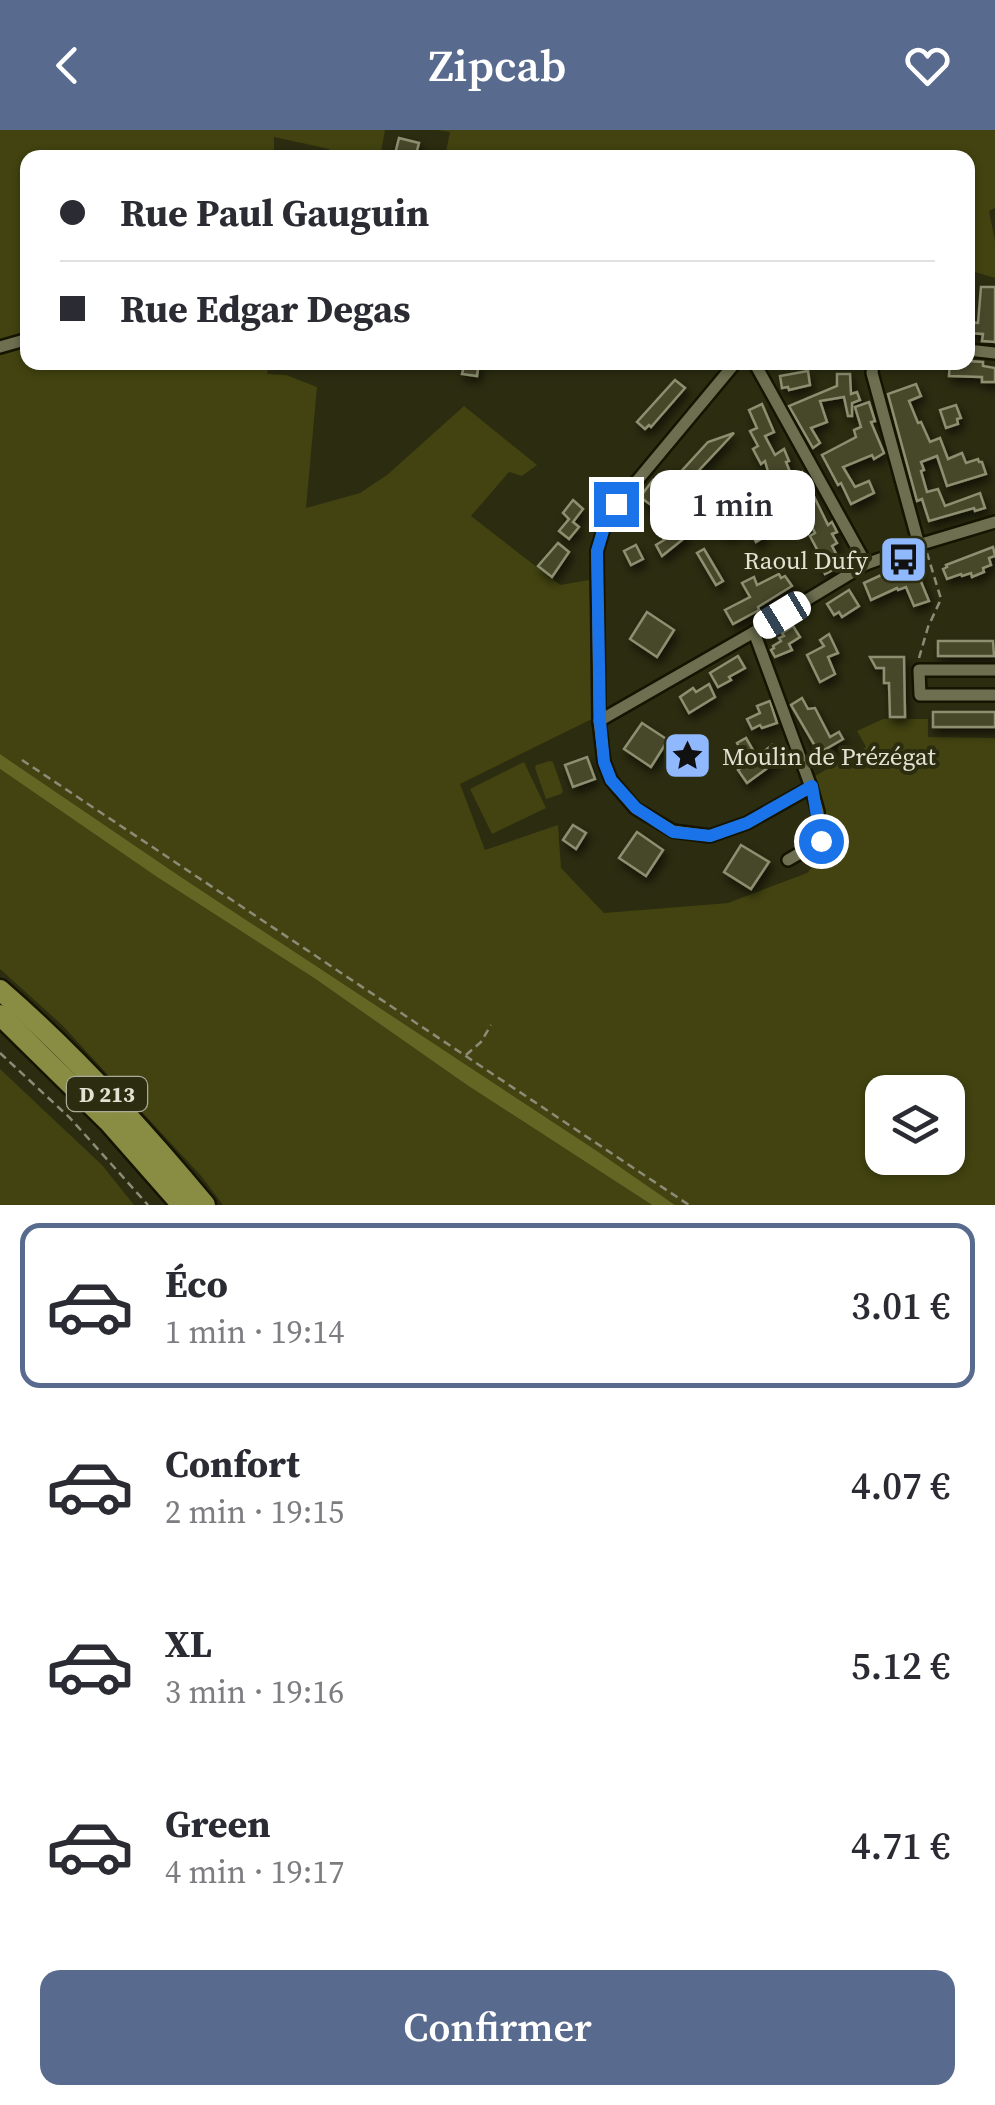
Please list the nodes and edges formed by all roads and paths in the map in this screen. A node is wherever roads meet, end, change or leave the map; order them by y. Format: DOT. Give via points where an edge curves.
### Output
graph roads {
  1 [pos="729,370"];
  2 [pos="758,370"];
  3 [pos="872,370"];
  4 [pos="995,522"];
  5 [pos="922,544"];
  6 [pos="866,564"];
  7 [pos="754,632"];
  8 [pos="919,670"];
  9 [pos="995,670"];
  10 [pos="995,694"];
  11 [pos="600,721"];
  12 [pos="22,760"];
  13 [pos="812,786"];
  14 [pos="788,860"];
  15 [pos="0,990"];
  16 [pos="0,1015"];
  17 [pos="491,1026"];
  18 [pos="0,1053"];
  19 [pos="465,1056"];
  20 [pos="148,1205"];
  21 [pos="182,1205"];
  22 [pos="205,1205"];
  23 [pos="690,1205"];
  1 -- 11 [label="street" via="605,524 597,551"];
  2 -- 6 [label="street"];
  3 -- 5 [label="street"];
  4 -- 5 [label="street"];
  5 -- 6 [label="street"];
  5 -- 8 [label="path" via="942,599"];
  6 -- 7 [label="street"];
  7 -- 11 [label="street"];
  7 -- 13 [label="street"];
  8 -- 9 [label="street"];
  8 -- 10 [label="street" via="920,695"];
  11 -- 13 [label="street" via="611,780 636,808 673,832 710,836"];
  12 -- 19 [label="path"];
  13 -- 14 [label="street" via="821,841"];
  15 -- 22 [label="highway, D 213" via="88,1074"];
  16 -- 21 [label="highway, D 213" via="108,1120"];
  17 -- 19 [label="path"];
  18 -- 20 [label="path"];
  19 -- 23 [label="path"];
}
